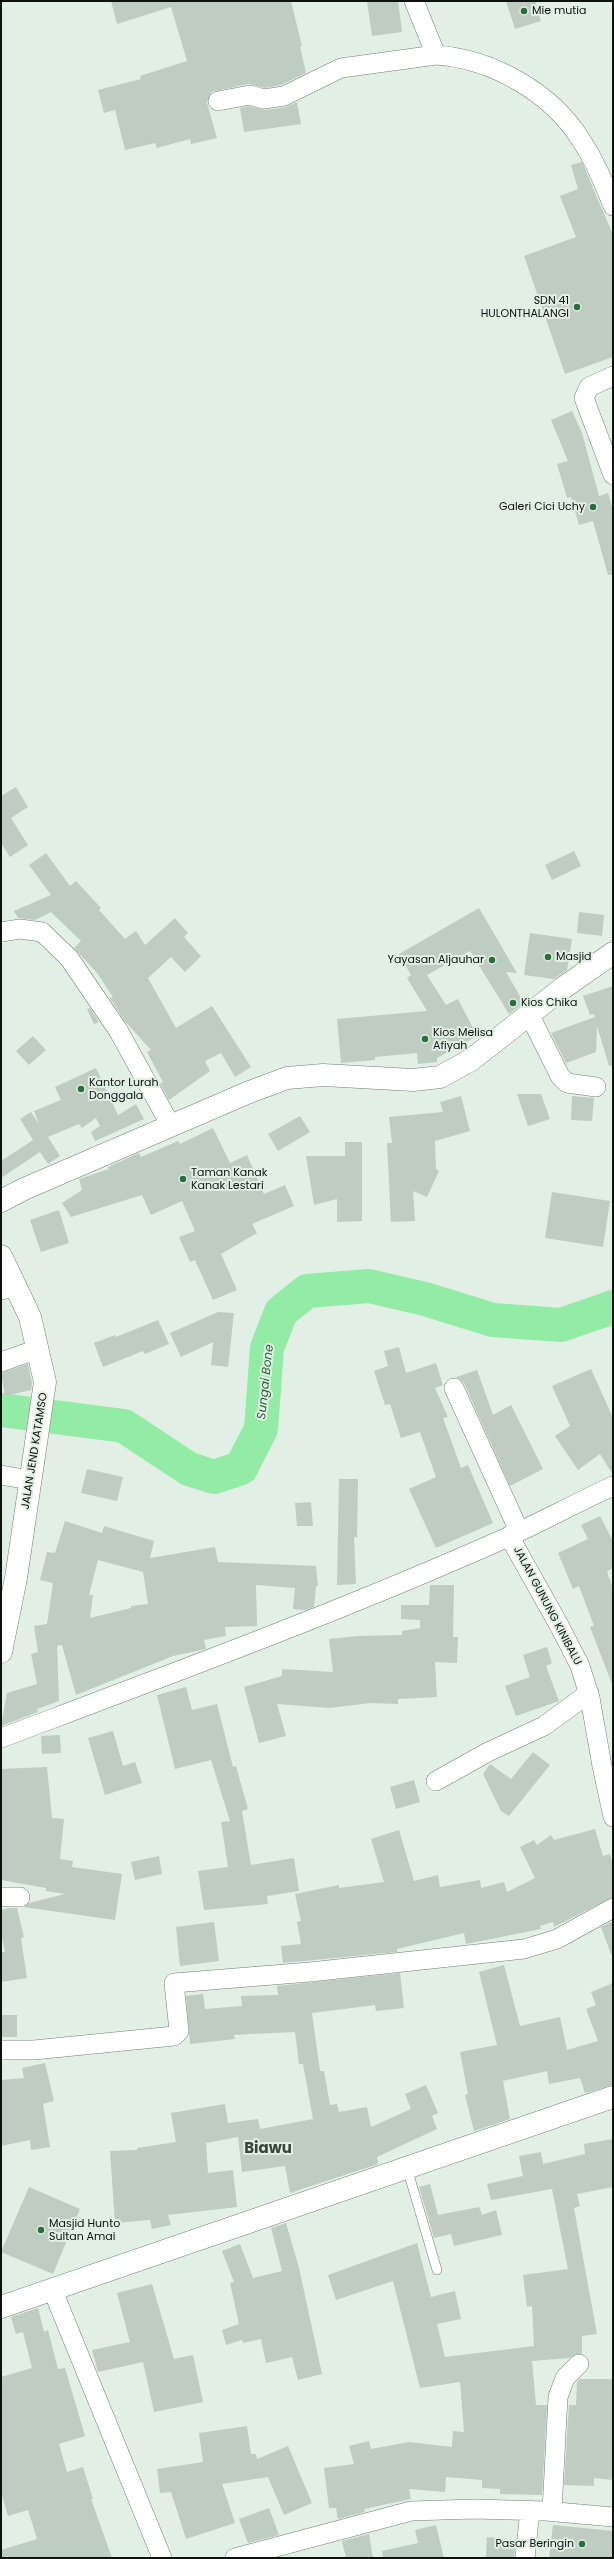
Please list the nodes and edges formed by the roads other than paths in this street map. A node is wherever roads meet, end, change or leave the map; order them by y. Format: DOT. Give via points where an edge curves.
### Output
graph roads {
  1 [pos="414,1"];
  2 [pos="436,55"];
  3 [pos="218,101"];
  4 [pos="608,177"];
  5 [pos="613,206"];
  6 [pos="613,376"];
  7 [pos="613,475"];
  8 [pos="1,932"];
  9 [pos="613,953"];
  10 [pos="529,1014"];
  11 [pos="596,1087"];
  12 [pos="171,1126"];
  13 [pos="1,1201"];
  14 [pos="1,1256"];
  15 [pos="9,1289"];
  16 [pos="38,1349"];
  17 [pos="1,1362"];
  18 [pos="454,1388"];
  19 [pos="1,1475"];
  20 [pos="31,1476"];
  21 [pos="613,1486"];
  22 [pos="514,1534"];
  23 [pos="1,1652"];
  24 [pos="589,1693"];
  25 [pos="1,1738"];
  26 [pos="436,1781"];
  27 [pos="613,1817"];
  28 [pos="1,1897"];
  29 [pos="20,1897"];
  30 [pos="613,1908"];
  31 [pos="1,2050"];
  32 [pos="613,2097"];
  33 [pos="407,2168"];
  34 [pos="437,2270"];
  35 [pos="53,2291"];
  36 [pos="1,2308"];
  37 [pos="579,2364"];
  38 [pos="530,2510"];
  39 [pos="552,2511"];
  40 [pos="613,2517"];
  41 [pos="162,2558"];
  42 [pos="235,2558"];
  43 [pos="525,2558"];
  1 -- 2 [label="street"];
  2 -- 3 [label="street" via="341,68 284,96 264,99 250,95"];
  2 -- 4 [label="street" via="459,56 487,64 528,87 563,116"];
  4 -- 5 [label="street"];
  6 -- 7 [label="street" via="589,387 584,398"];
  8 -- 12 [label="street" via="20,929 42,932 69,958 118,1030"];
  9 -- 10 [label="street"];
  10 -- 11 [label="street" via="560,1076 567,1083"];
  10 -- 12 [label="street" via="472,1060 440,1077 413,1080 323,1075 287,1078"];
  12 -- 13 [label="street"];
  14 -- 15 [label="street, JALAN JEND KATAMSO"];
  15 -- 16 [label="street, JALAN JEND KATAMSO" via="30,1317"];
  16 -- 17 [label="street"];
  16 -- 20 [label="street, JALAN JEND KATAMSO" via="45,1382"];
  18 -- 22 [label="street, JALAN GUNUNG KINIBALU"];
  19 -- 20 [label="street"];
  20 -- 23 [label="street, JALAN JEND KATAMSO" via="16,1578"];
  21 -- 22 [label="street"];
  22 -- 24 [label="street, JALAN GUNUNG KINIBALU" via="570,1644"];
  22 -- 25 [label="street" via="235,1650"];
  24 -- 26 [label="street" via="544,1726 488,1752"];
  24 -- 27 [label="street, JALAN GUNUNG KINIBALU"];
  28 -- 29 [label="street"];
  30 -- 31 [label="street" via="557,1939 524,1949 310,1972 174,1983 179,2031 174,2036 34,2050"];
  32 -- 33 [label="street"];
  33 -- 34 [label="lane"];
  33 -- 35 [label="street"];
  35 -- 36 [label="street"];
  35 -- 41 [label="street"];
  37 -- 39 [label="street" via="564,2378 558,2397"];
  38 -- 39 [label="street"];
  38 -- 42 [label="street" via="411,2511"];
  38 -- 43 [label="street"];
  39 -- 40 [label="street"];
}
